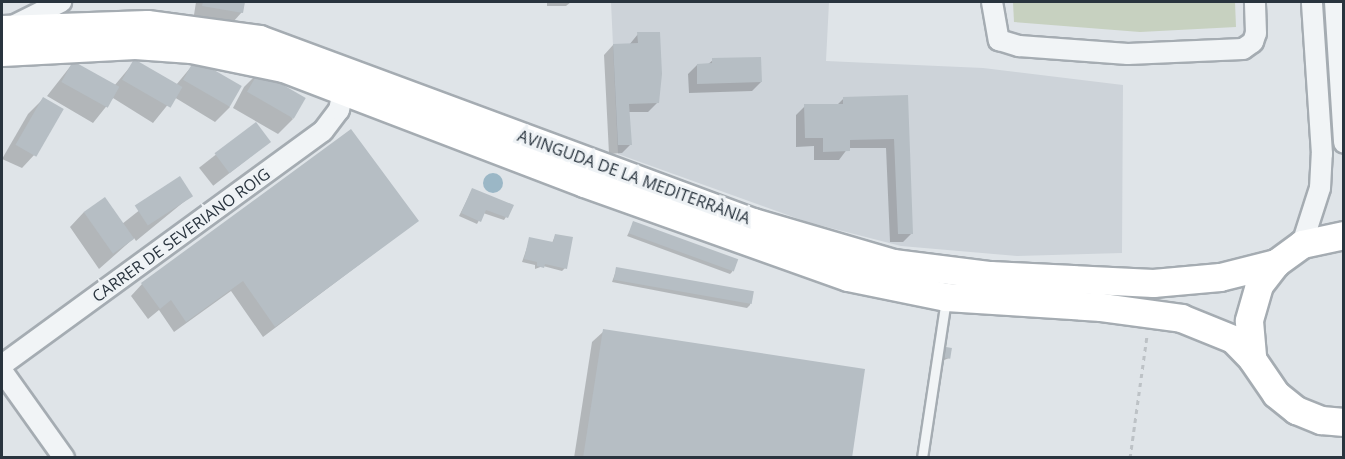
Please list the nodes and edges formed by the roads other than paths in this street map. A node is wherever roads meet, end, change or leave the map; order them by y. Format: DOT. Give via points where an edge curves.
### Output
graph roads {
  1 [pos="61,2"];
  2 [pos="992,2"];
  3 [pos="1255,2"];
  4 [pos="1312,2"];
  5 [pos="1335,2"];
  6 [pos="4,36"];
  7 [pos="343,91"];
  8 [pos="1344,143"];
  9 [pos="1344,236"];
  10 [pos="1302,244"];
  11 [pos="1276,263"];
  12 [pos="946,297"];
  13 [pos="1252,358"];
  14 [pos="2,366"];
  15 [pos="2,370"];
  16 [pos="1344,422"];
  17 [pos="64,458"];
  18 [pos="922,458"];
  1 -- 6 [label="street"];
  2 -- 3 [label="street" via="999,40 1019,46 1128,54 1243,49 1253,42 1256,33"];
  4 -- 10 [label="street" via="1322,154 1320,188"];
  5 -- 8 [label="street"];
  6 -- 7 [label="main road, AVINGUDA DE LA MEDITERRÀNIA" via="191,49 283,68"];
  6 -- 11 [label="main road, AVINGUDA DE LA MEDITERRÀNIA" via="147,24 259,39 753,222 893,262 990,275 1153,283 1220,277"];
  7 -- 12 [label="main road, AVINGUDA DE LA MEDITERRÀNIA" via="816,267"];
  7 -- 14 [label="street, CARRER DE SEVERIANO ROIG" via="339,110 323,131"];
  9 -- 10 [label="main road"];
  10 -- 11 [label="main road"];
  11 -- 13 [label="main road" via="1258,285 1251,305"];
  12 -- 13 [label="main road, AVINGUDA DE LA MEDITERRÀNIA" via="1150,313 1212,327 1233,339"];
  12 -- 18 [label="lane"];
  13 -- 16 [label="main road, AVINGUDA DE LA MEDITERRÀNIA" via="1276,394 1296,410 1320,420"];
  15 -- 17 [label="street"];
}
